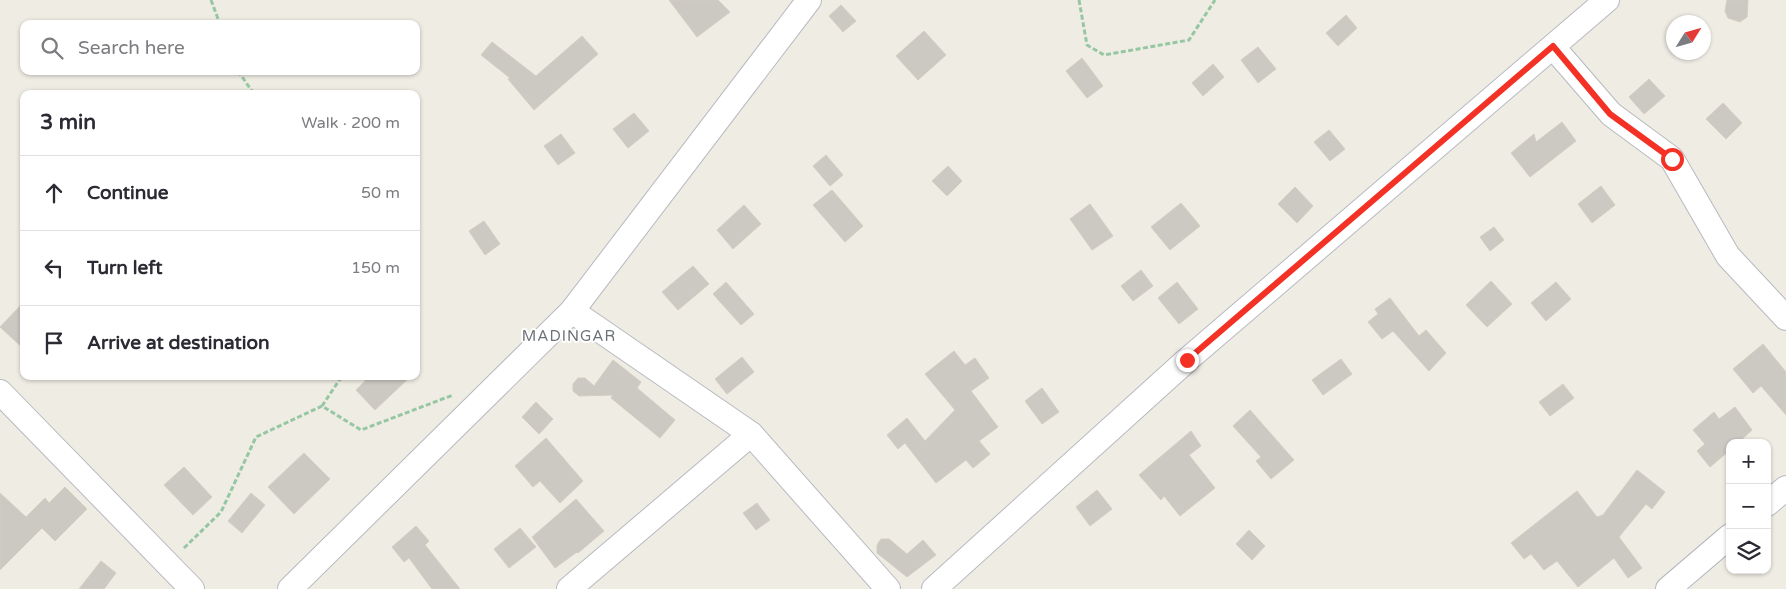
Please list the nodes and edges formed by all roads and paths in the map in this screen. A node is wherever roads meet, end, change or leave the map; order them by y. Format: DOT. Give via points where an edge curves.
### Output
graph roads {
  1 [pos="211,0"];
  2 [pos="809,0"];
  3 [pos="1079,0"];
  4 [pos="1215,0"];
  5 [pos="1607,0"];
  6 [pos="218,20"];
  7 [pos="1553,46"];
  8 [pos="241,75"];
  9 [pos="251,90"];
  10 [pos="572,311"];
  11 [pos="1786,318"];
  12 [pos="339,380"];
  13 [pos="0,392"];
  14 [pos="460,392"];
  15 [pos="322,406"];
  16 [pos="751,434"];
  17 [pos="1786,488"];
  18 [pos="1771,501"];
  19 [pos="1726,539"];
  20 [pos="168,563"];
  21 [pos="192,589"];
  22 [pos="290,589"];
  23 [pos="569,589"];
  24 [pos="888,589"];
  25 [pos="934,589"];
  26 [pos="1668,589"];
  1 -- 6 [label="path"];
  2 -- 10 [label="street"];
  3 -- 4 [label="path" via="1087,45 1104,55 1189,40"];
  5 -- 7 [label="street"];
  7 -- 11 [label="street" via="1610,114 1672,159 1728,256"];
  7 -- 25 [label="street" via="1187,360"];
  8 -- 9 [label="path"];
  10 -- 16 [label="street"];
  10 -- 22 [label="street"];
  12 -- 15 [label="path"];
  13 -- 20 [label="street"];
  14 -- 15 [label="path" via="361,430"];
  15 -- 20 [label="path" via="256,437 221,512"];
  16 -- 23 [label="street"];
  16 -- 24 [label="street"];
  17 -- 18 [label="street"];
  19 -- 26 [label="street"];
  20 -- 21 [label="street"];
}
